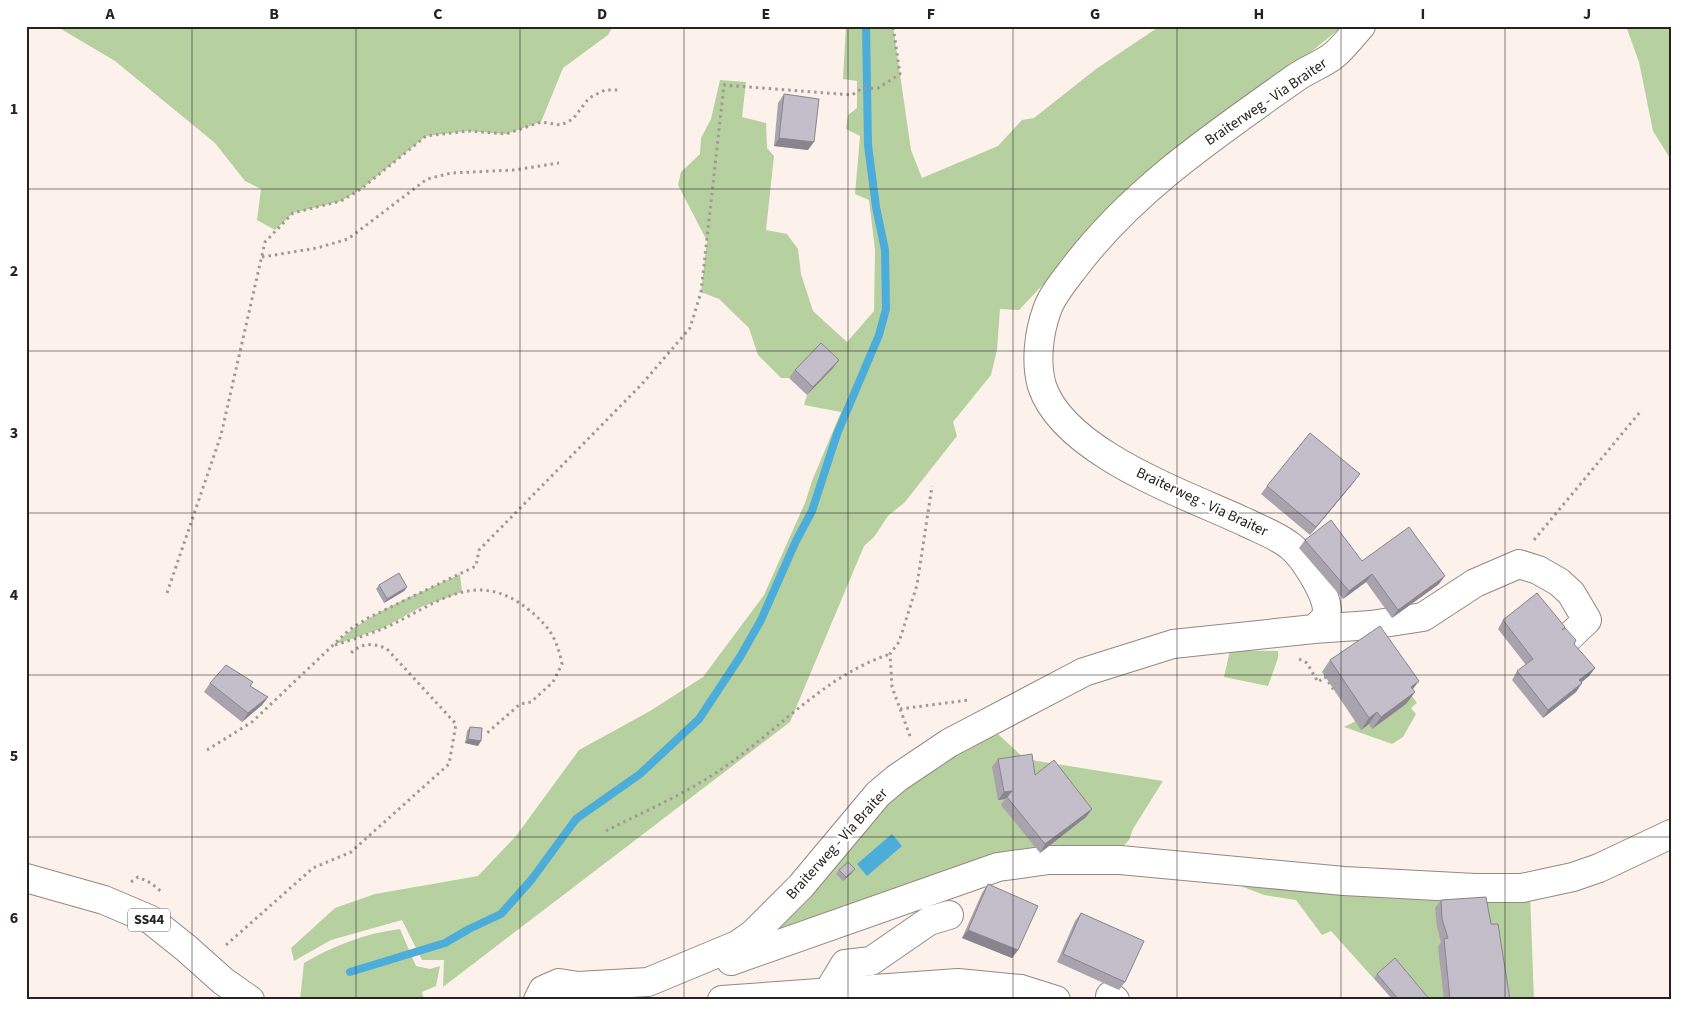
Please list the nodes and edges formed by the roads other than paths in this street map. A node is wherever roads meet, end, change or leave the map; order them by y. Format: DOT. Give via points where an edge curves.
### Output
graph roads {
  1 [pos="1361,26"];
  2 [pos="1314,629"];
  3 [pos="1566,640"];
  4 [pos="1671,834"];
  5 [pos="26,878"];
  6 [pos="949,915"];
  7 [pos="648,982"];
  8 [pos="828,992"];
  9 [pos="250,1000"];
  10 [pos="538,1000"];
  11 [pos="722,1000"];
  12 [pos="1056,1000"];
  1 -- 2 [label="main road, Braiterweg - Via Braiter" via="1333,56 1296,77 1168,171 1096,238 1047,308 1039,343 1042,386 1052,407 1086,442 1151,480 1290,545 1304,561 1327,612"];
  2 -- 3 [label="main road, Braiterweg - Via Braiter" via="1423,617 1475,584 1520,564 1559,582 1580,608 1587,620"];
  2 -- 7 [label="main road, Braiterweg - Via Braiter" via="1173,644 1097,666 1023,702 949,743 878,794 801,886 753,934 737,945"];
  4 -- 7 [label="main road, Braiterweg - Via Braiter" via="1599,868 1522,888 1344,881 1120,860 1049,860 998,866 711,969"];
  5 -- 9 [label="main road, SS44" via="115,905 151,920"];
  6 -- 8 [label="main road" via="929,921 871,961 845,964"];
  7 -- 10 [label="main road, Braiterweg - Via Braiter" via="578,986 559,983 543,990"];
  8 -- 11 [label="main road"];
  8 -- 12 [label="main road" via="958,983 1021,989"];
}
